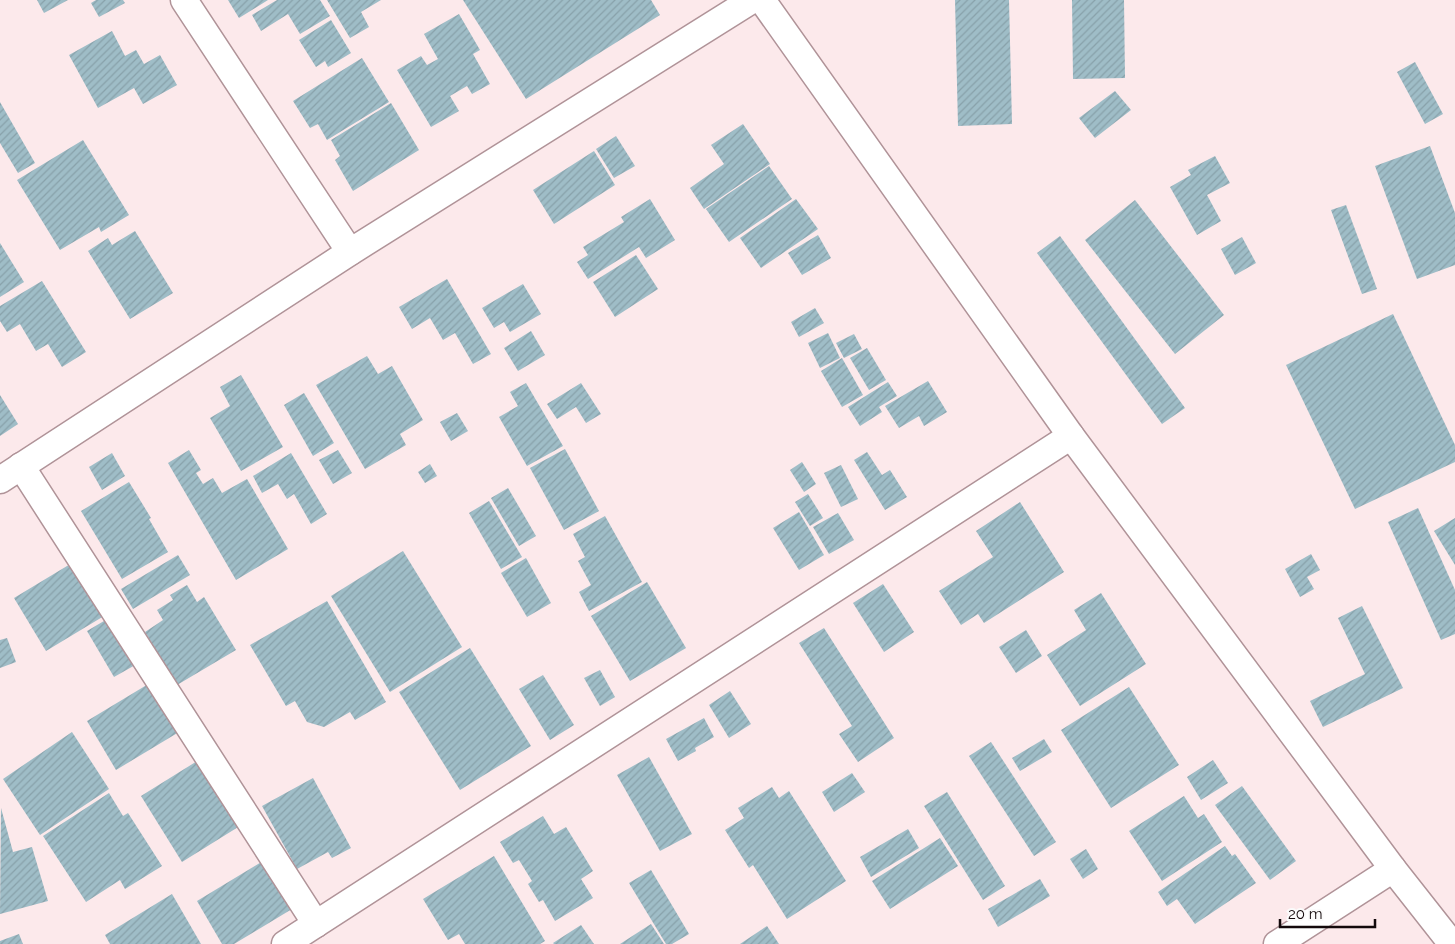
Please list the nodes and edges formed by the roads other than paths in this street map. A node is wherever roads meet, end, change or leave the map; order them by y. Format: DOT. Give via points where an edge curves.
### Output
graph roads {
  1 [pos="184,0"];
  2 [pos="752,0"];
  3 [pos="762,0"];
  4 [pos="350,252"];
  5 [pos="1071,436"];
  6 [pos="11,473"];
  7 [pos="1393,869"];
  8 [pos="316,924"];
  9 [pos="285,944"];
  10 [pos="1278,944"];
  11 [pos="1452,944"];
  1 -- 4 [label="street"];
  2 -- 4 [label="street"];
  3 -- 5 [label="street"];
  4 -- 6 [label="street"];
  5 -- 7 [label="street"];
  5 -- 8 [label="street"];
  6 -- 8 [label="street"];
  7 -- 10 [label="street"];
  7 -- 11 [label="street"];
  8 -- 9 [label="street"];
}
